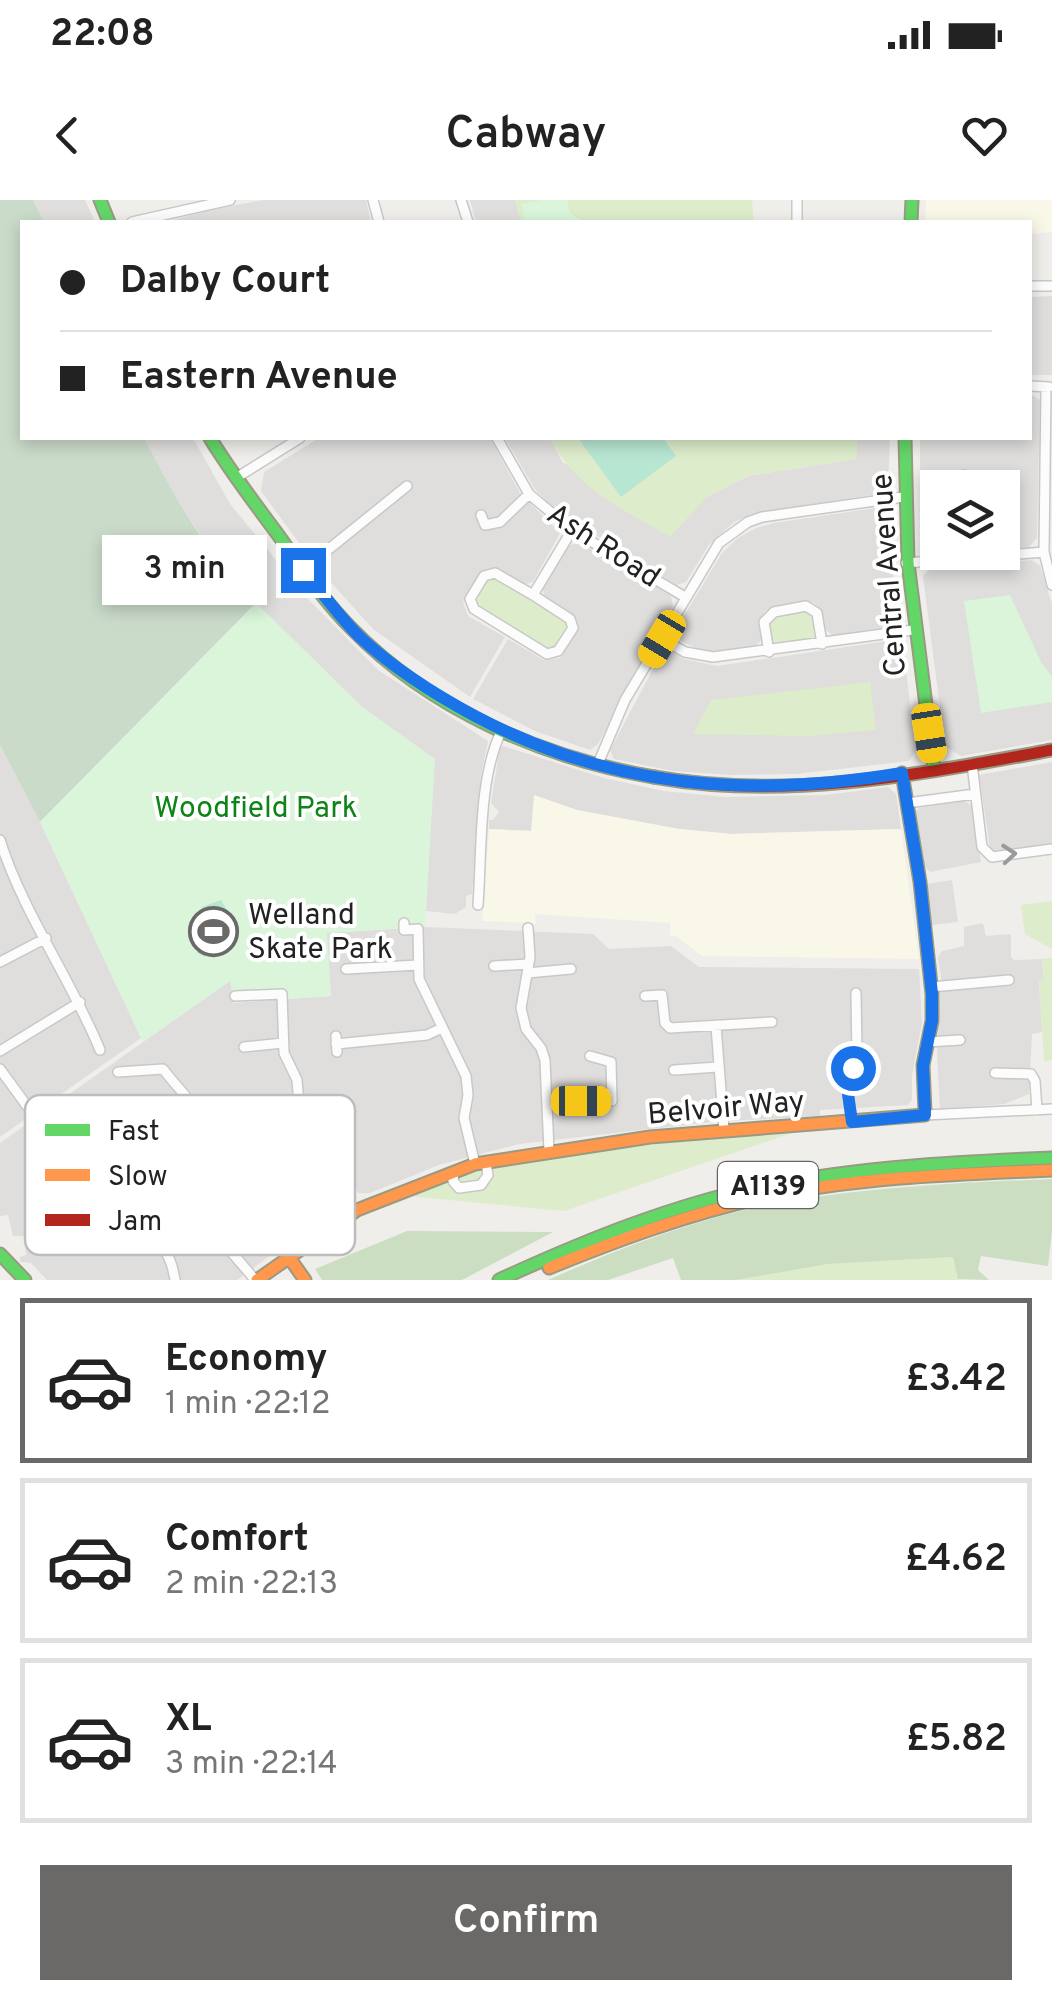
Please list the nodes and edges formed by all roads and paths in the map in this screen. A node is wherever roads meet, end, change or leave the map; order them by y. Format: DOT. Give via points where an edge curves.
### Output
graph roads {
  1 [pos="230,200"];
  2 [pos="177,205"];
  3 [pos="137,220"];
  4 [pos="1049,387"];
  5 [pos="211,440"];
  6 [pos="297,440"];
  7 [pos="497,440"];
  8 [pos="905,440"];
  9 [pos="236,478"];
  10 [pos="407,486"];
  11 [pos="528,494"];
  12 [pos="903,497"];
  13 [pos="482,514"];
  14 [pos="572,530"];
  15 [pos="1044,552"];
  16 [pos="1020,553"];
  17 [pos="920,561"];
  18 [pos="906,563"];
  19 [pos="303,570"];
  20 [pos="1052,585"];
  21 [pos="533,595"];
  22 [pos="685,597"];
  23 [pos="913,630"];
  24 [pos="662,639"];
  25 [pos="822,644"];
  26 [pos="769,652"];
  27 [pos="502,730"];
  28 [pos="1052,750"];
  29 [pos="972,764"];
  30 [pos="597,766"];
  31 [pos="934,768"];
  32 [pos="902,773"];
  33 [pos="975,794"];
  34 [pos="907,803"];
  35 [pos="0,840"];
  36 [pos="1052,850"];
  37 [pos="2,856"];
  38 [pos="478,905"];
  39 [pos="404,923"];
  40 [pos="528,928"];
  41 [pos="46,938"];
  42 [pos="0,962"];
  43 [pos="418,965"];
  44 [pos="494,966"];
  45 [pos="528,968"];
  46 [pos="346,969"];
  47 [pos="571,969"];
  48 [pos="1009,980"];
  49 [pos="931,987"];
  50 [pos="856,993"];
  51 [pos="235,996"];
  52 [pos="645,996"];
  53 [pos="80,1002"];
  54 [pos="772,1022"];
  55 [pos="716,1026"];
  56 [pos="442,1028"];
  57 [pos="960,1040"];
  58 [pos="927,1042"];
  59 [pos="283,1043"];
  60 [pos="336,1044"];
  61 [pos="244,1047"];
  62 [pos="100,1050"];
  63 [pos="0,1051"];
  64 [pos="590,1056"];
  65 [pos="718,1067"];
  66 [pos="0,1069"];
  67 [pos="674,1070"];
  68 [pos="118,1072"];
  69 [pos="995,1072"];
  70 [pos="184,1095"];
  71 [pos="299,1095"];
  72 [pos="549,1101"];
  73 [pos="25,1103"];
  74 [pos="1052,1109"];
  75 [pos="1037,1110"];
  76 [pos="925,1115"];
  77 [pos="852,1122"];
  78 [pos="724,1130"];
  79 [pos="550,1152"];
  80 [pos="1052,1158"];
  81 [pos="481,1163"];
  82 [pos="1052,1170"];
  83 [pos="454,1172"];
  84 [pos="355,1211"];
  85 [pos="0,1254"];
  86 [pos="170,1255"];
  87 [pos="235,1255"];
  88 [pos="288,1256"];
  89 [pos="25,1280"];
  90 [pos="174,1280"];
  91 [pos="256,1280"];
  92 [pos="305,1280"];
  93 [pos="499,1280"];
  94 [pos="523,1280"];
  1 -- 2 [label="street"];
  2 -- 3 [label="street"];
  4 -- 15 [label="street"];
  5 -- 9 [label="main road"];
  6 -- 9 [label="street"];
  7 -- 11 [label="street, Ash Road"];
  8 -- 12 [label="main road, Central Avenue"];
  9 -- 19 [label="main road"];
  10 -- 19 [label="street"];
  11 -- 13 [label="street" via="500,522 485,525"];
  11 -- 14 [label="street, Ash Road"];
  12 -- 18 [label="main road, Central Avenue"];
  12 -- 22 [label="street" via="748,522 720,543"];
  14 -- 21 [label="street"];
  14 -- 22 [label="street, Ash Road"];
  15 -- 16 [label="street"];
  15 -- 20 [label="street"];
  17 -- 18 [label="street"];
  18 -- 23 [label="main road, Central Avenue"];
  19 -- 27 [label="main road" via="360,638 419,686"];
  21 -- 21 [label="street" via="570,619 573,628 558,651 547,654 474,609 470,599 484,576 495,574"];
  22 -- 24 [label="street"];
  23 -- 25 [label="street"];
  23 -- 31 [label="main road, Central Avenue"];
  24 -- 26 [label="street" via="706,657"];
  24 -- 30 [label="street" via="625,700"];
  25 -- 26 [label="street"];
  25 -- 26 [label="street" via="817,613 806,606 774,612 764,622"];
  27 -- 30 [label="main road"];
  27 -- 38 [label="street" via="487,785"];
  28 -- 29 [label="main road"];
  29 -- 31 [label="main road"];
  29 -- 33 [label="street"];
  30 -- 32 [label="main road" via="730,786"];
  31 -- 32 [label="main road"];
  32 -- 34 [label="main road"];
  33 -- 34 [label="street"];
  33 -- 36 [label="street, one-way" via="982,847 992,857"];
  34 -- 49 [label="main road"];
  35 -- 37 [label="street"];
  37 -- 41 [label="street"];
  39 -- 43 [label="street" via="404,930 418,929"];
  40 -- 45 [label="street"];
  41 -- 42 [label="street"];
  41 -- 53 [label="street"];
  43 -- 46 [label="street"];
  43 -- 56 [label="street"];
  44 -- 45 [label="street"];
  45 -- 47 [label="street"];
  45 -- 72 [label="street" via="521,1008 543,1051"];
  48 -- 49 [label="street"];
  49 -- 58 [label="main road"];
  50 -- 77 [label="street"];
  51 -- 59 [label="street" via="282,994"];
  52 -- 55 [label="street" via="662,994 670,1028"];
  53 -- 62 [label="street"];
  53 -- 63 [label="street"];
  54 -- 55 [label="street"];
  55 -- 65 [label="street"];
  56 -- 60 [label="street"];
  56 -- 81 [label="street" via="466,1076 464,1118"];
  57 -- 58 [label="street"];
  58 -- 76 [label="main road"];
  59 -- 61 [label="street"];
  59 -- 71 [label="street"];
  64 -- 72 [label="street" via="611,1062 612,1101"];
  65 -- 67 [label="street"];
  65 -- 78 [label="street"];
  66 -- 73 [label="street"];
  68 -- 70 [label="street" via="163,1069"];
  69 -- 75 [label="street" via="1031,1074"];
  72 -- 79 [label="street"];
  74 -- 75 [label="street, Belvoir Way"];
  75 -- 76 [label="street, Belvoir Way"];
  76 -- 77 [label="main road, Belvoir Way"];
  77 -- 78 [label="main road, Belvoir Way"];
  78 -- 79 [label="main road, Belvoir Way"];
  79 -- 81 [label="main road, Belvoir Way"];
  80 -- 93 [label="main road, A1139" via="922,1164 762,1186 632,1223"];
  81 -- 83 [label="main road, Belvoir Way"];
  81 -- 83 [label="street" via="488,1175 481,1185 459,1188"];
  82 -- 94 [label="main road, A1139" via="872,1180 765,1197 635,1234"];
  83 -- 84 [label="main road, Belvoir Way"];
  85 -- 89 [label="main road"];
  86 -- 90 [label="street"];
  87 -- 91 [label="street"];
  88 -- 91 [label="main road, Belvoir Way"];
  88 -- 92 [label="main road"];
}
